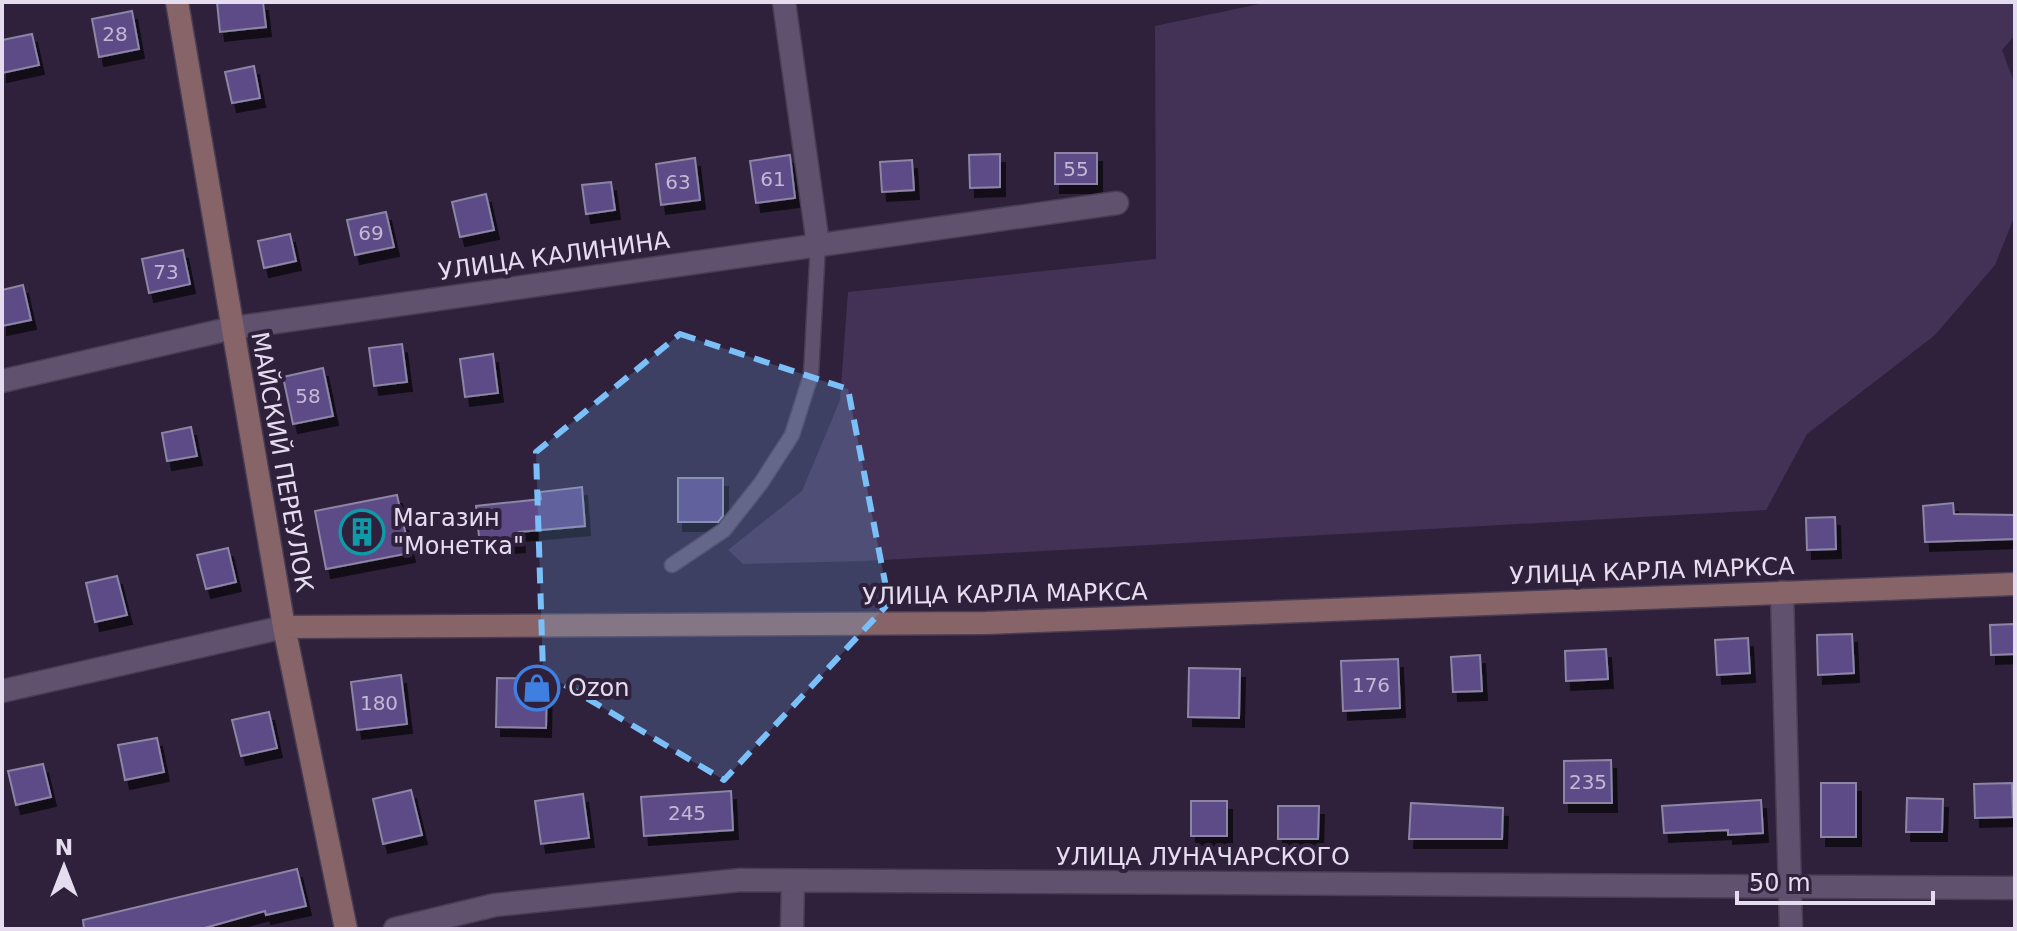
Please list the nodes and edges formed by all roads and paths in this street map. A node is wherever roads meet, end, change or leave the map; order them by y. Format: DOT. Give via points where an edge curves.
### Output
graph roads {
  1 [pos="177,2"];
  2 [pos="784,2"];
  3 [pos="1117,203"];
  4 [pos="818,244"];
  5 [pos="233,328"];
  6 [pos="2,381"];
  7 [pos="672,565"];
  8 [pos="2015,584"];
  9 [pos="1782,592"];
  10 [pos="284,627"];
  11 [pos="2,691"];
  12 [pos="793,881"];
  13 [pos="1787,884"];
  14 [pos="2015,888"];
  15 [pos="346,929"];
  16 [pos="395,929"];
  17 [pos="792,929"];
  18 [pos="1791,929"];
  1 -- 5 [label="main road, МАЙСКИЙ ПЕРЕУЛОК"];
  2 -- 4 [label="street"];
  3 -- 4 [label="street, УЛИЦА КАЛИНИНА"];
  4 -- 5 [label="street, УЛИЦА КАЛИНИНА"];
  4 -- 7 [label="lane" via="811,375 792,435 724,530"];
  5 -- 6 [label="street, УЛИЦА КАЛИНИНА"];
  5 -- 10 [label="main road, МАЙСКИЙ ПЕРЕУЛОК"];
  8 -- 9 [label="main road, УЛИЦА КАРЛА МАРКСА"];
  9 -- 10 [label="main road, УЛИЦА КАРЛА МАРКСА" via="986,623"];
  9 -- 13 [label="street"];
  10 -- 11 [label="street, УЛИЦА КАРЛА МАРКСА"];
  10 -- 15 [label="main road, МАЙСКИЙ ПЕРЕУЛОК"];
  12 -- 13 [label="street, УЛИЦА ЛУНАЧАРСКОГО"];
  12 -- 16 [label="street, УЛИЦА ЛУНАЧАРСКОГО" via="740,880 495,905"];
  12 -- 17 [label="street"];
  13 -- 14 [label="street, УЛИЦА ЛУНАЧАРСКОГО"];
  13 -- 18 [label="street"];
}
